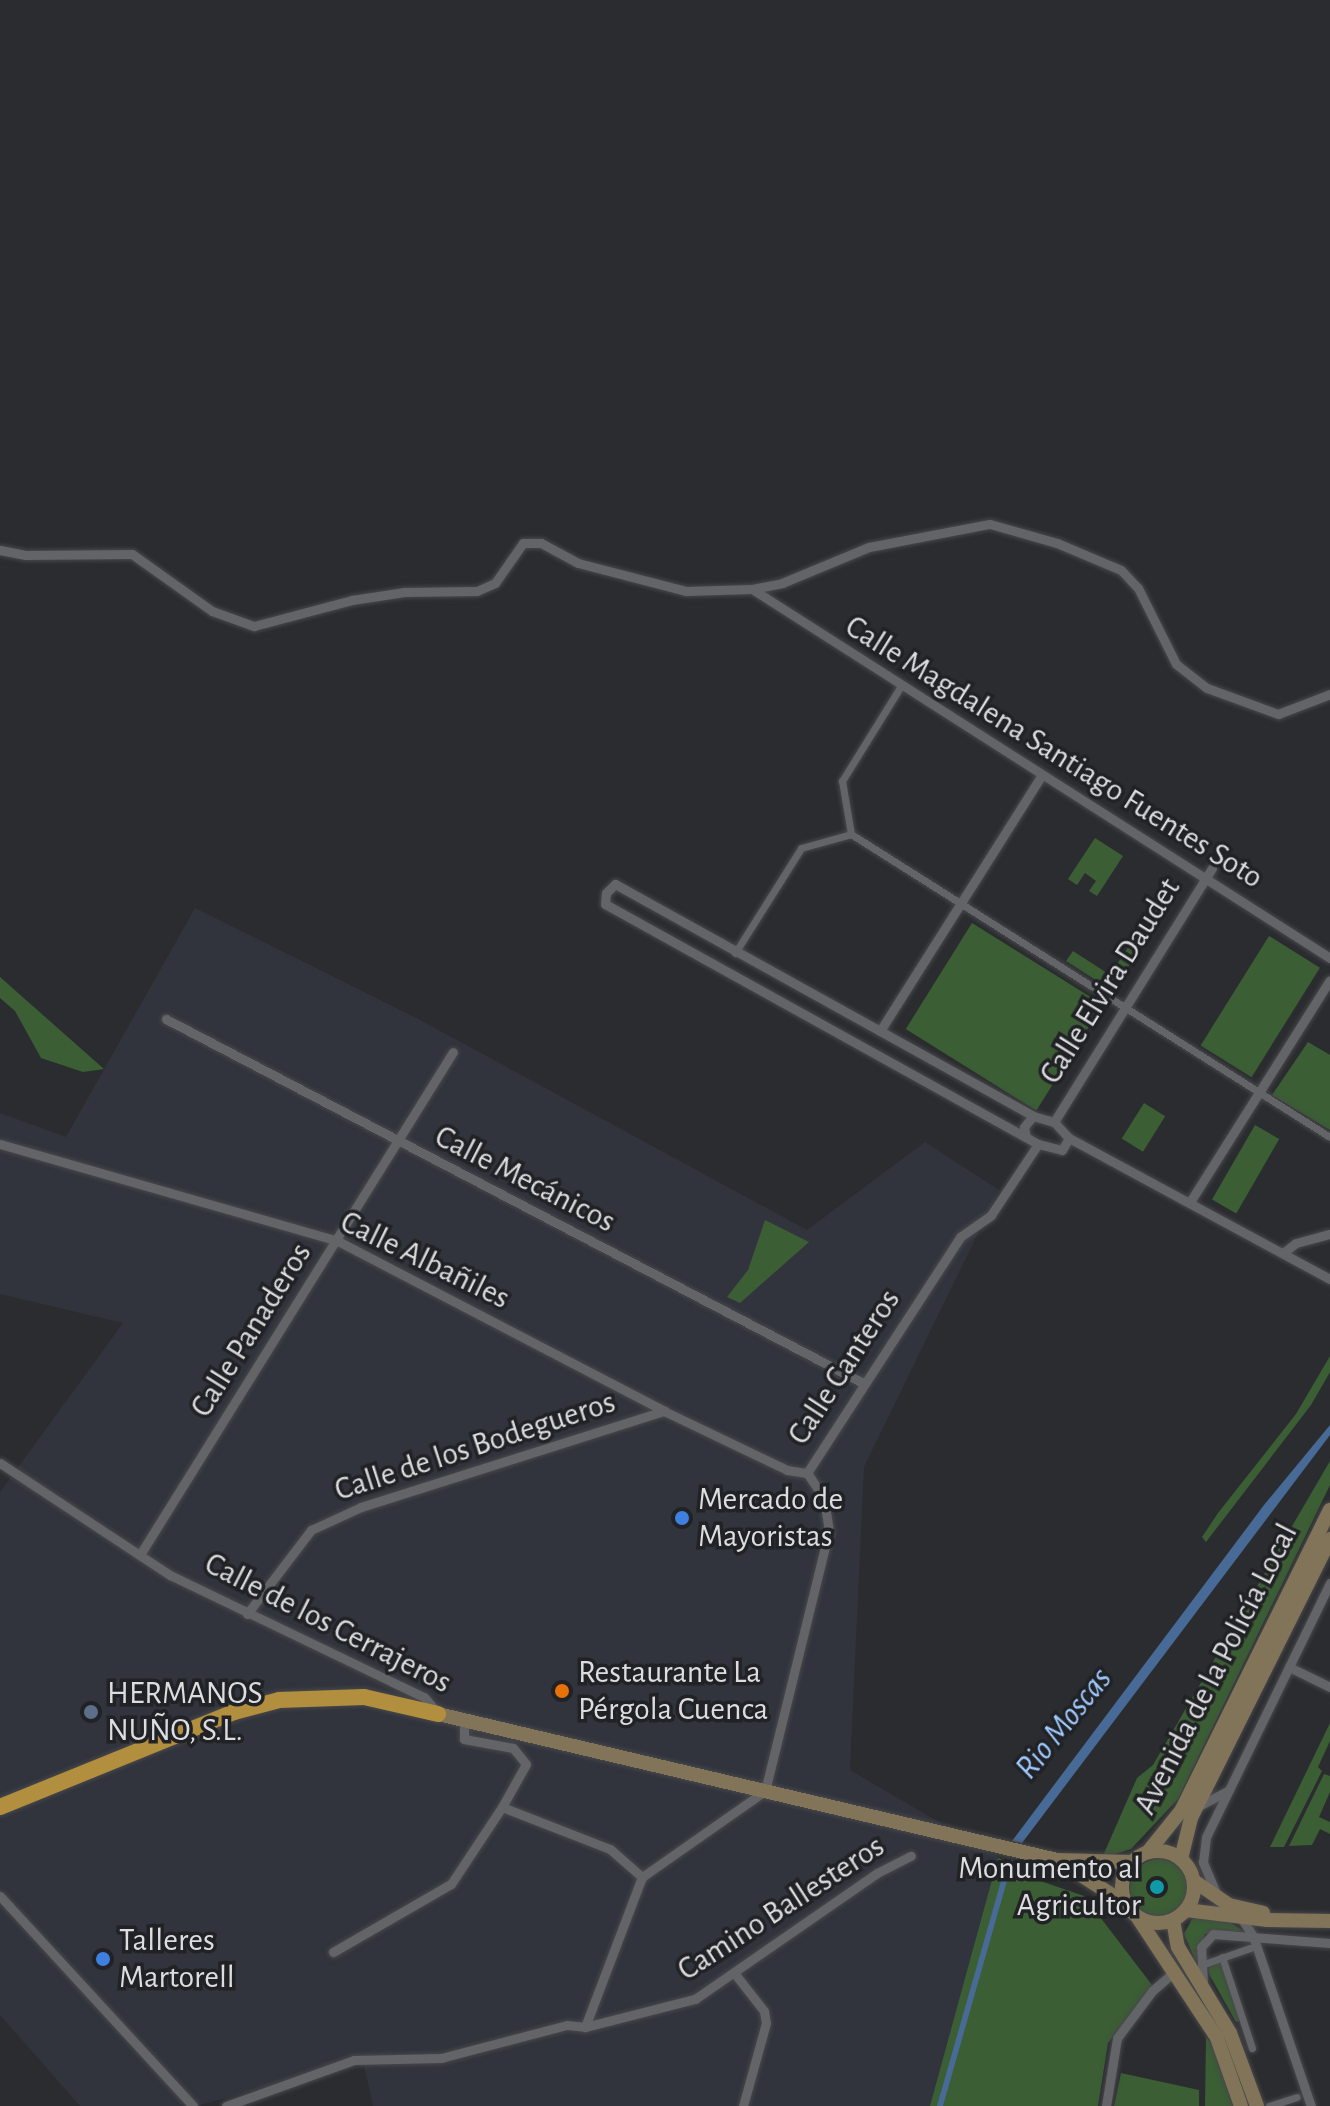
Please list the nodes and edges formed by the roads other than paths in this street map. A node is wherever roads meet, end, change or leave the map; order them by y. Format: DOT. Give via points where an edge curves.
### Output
graph roads {
  1 [pos="0,550"];
  2 [pos="752,589"];
  3 [pos="901,686"];
  4 [pos="1330,694"];
  5 [pos="1042,775"];
  6 [pos="851,834"];
  7 [pos="1212,868"];
  8 [pos="1206,878"];
  9 [pos="961,904"];
  10 [pos="735,953"];
  11 [pos="1330,958"];
  12 [pos="1330,980"];
  13 [pos="1124,1007"];
  14 [pos="166,1019"];
  15 [pos="880,1031"];
  16 [pos="453,1052"];
  17 [pos="1259,1092"];
  18 [pos="1033,1116"];
  19 [pos="1054,1122"];
  20 [pos="1026,1137"];
  21 [pos="1330,1137"];
  22 [pos="1069,1138"];
  23 [pos="399,1142"];
  24 [pos="0,1144"];
  25 [pos="1038,1144"];
  26 [pos="1190,1202"];
  27 [pos="1330,1234"];
  28 [pos="338,1241"];
  29 [pos="1283,1253"];
  30 [pos="1330,1279"];
  31 [pos="861,1382"];
  32 [pos="664,1411"];
  33 [pos="0,1463"];
  34 [pos="807,1473"];
  35 [pos="1330,1510"];
  36 [pos="1330,1539"];
  37 [pos="141,1553"];
  38 [pos="1330,1583"];
  39 [pos="247,1614"];
  40 [pos="1289,1667"];
  41 [pos="1330,1687"];
  42 [pos="438,1714"];
  43 [pos="464,1720"];
  44 [pos="1230,1789"];
  45 [pos="765,1791"];
  46 [pos="0,1807"];
  47 [pos="502,1807"];
  48 [pos="1197,1807"];
  49 [pos="1148,1852"];
  50 [pos="911,1856"];
  51 [pos="1181,1859"];
  52 [pos="1057,1860"];
  53 [pos="1131,1862"];
  54 [pos="642,1877"];
  55 [pos="1194,1881"];
  56 [pos="0,1896"];
  57 [pos="1220,1899"];
  58 [pos="1126,1904"];
  59 [pos="1186,1910"];
  60 [pos="1138,1918"];
  61 [pos="1241,1918"];
  62 [pos="1173,1920"];
  63 [pos="1294,1920"];
  64 [pos="1330,1921"];
  65 [pos="1253,1936"];
  66 [pos="1329,1946"];
  67 [pos="1250,1948"];
  68 [pos="333,1952"];
  69 [pos="1222,1957"];
  70 [pos="1204,1964"];
  71 [pos="1175,1971"];
  72 [pos="735,1974"];
  73 [pos="1205,1990"];
  74 [pos="585,2027"];
  75 [pos="1252,2048"];
  76 [pos="1297,2097"];
  77 [pos="1307,2105"];
  78 [pos="193,2106"];
  79 [pos="226,2106"];
  80 [pos="743,2106"];
  81 [pos="1106,2106"];
  82 [pos="1241,2106"];
  83 [pos="1257,2106"];
  84 [pos="1269,2106"];
  1 -- 2 [label="street" via="26,555 132,554 212,611 254,626 352,600 404,592 477,591 495,583 523,543 541,543 578,563 686,591"];
  2 -- 3 [label="street, Calle Magdalena Santiago Fuentes Soto"];
  2 -- 4 [label="street" via="782,583 869,547 990,524 1057,543 1121,570 1138,588 1176,664 1207,688 1278,714"];
  3 -- 5 [label="street, Calle Magdalena Santiago Fuentes Soto"];
  3 -- 6 [label="street" via="842,781"];
  5 -- 8 [label="street, Calle Magdalena Santiago Fuentes Soto"];
  5 -- 9 [label="street"];
  6 -- 9 [label="street"];
  6 -- 10 [label="street" via="801,848"];
  7 -- 8 [label="street, Calle Elvira Daudet"];
  8 -- 11 [label="street, Calle Magdalena Santiago Fuentes Soto"];
  8 -- 13 [label="street, Calle Elvira Daudet"];
  9 -- 13 [label="street"];
  9 -- 15 [label="street"];
  10 -- 15 [label="street"];
  10 -- 20 [label="street" via="615,884 606,893 605,904"];
  12 -- 17 [label="street"];
  13 -- 17 [label="street"];
  13 -- 19 [label="street, Calle Elvira Daudet"];
  14 -- 23 [label="street, Calle Mecánicos"];
  15 -- 18 [label="street"];
  16 -- 23 [label="street, Calle Panaderos"];
  17 -- 21 [label="street"];
  17 -- 26 [label="street"];
  18 -- 19 [label="street"];
  18 -- 20 [label="street" via="1024,1127"];
  19 -- 22 [label="street"];
  20 -- 25 [label="street"];
  22 -- 25 [label="street" via="1062,1150"];
  22 -- 26 [label="street"];
  23 -- 28 [label="street, Calle Panaderos"];
  23 -- 31 [label="street, Calle Mecánicos"];
  24 -- 28 [label="street, Calle Albañiles"];
  25 -- 31 [label="street, Calle Canteros" via="991,1215 960,1237"];
  26 -- 29 [label="street"];
  27 -- 29 [label="street" via="1296,1243"];
  28 -- 32 [label="street, Calle Albañiles"];
  28 -- 37 [label="street, Calle Panaderos"];
  29 -- 30 [label="street"];
  31 -- 34 [label="street, Calle Canteros"];
  32 -- 34 [label="street, Calle Albañiles" via="787,1470"];
  32 -- 39 [label="street, Calle de los Bodegueros" via="361,1507 311,1530"];
  33 -- 37 [label="street, Calle de los Cerrajeros"];
  34 -- 45 [label="street, Calle Canteros" via="824,1498 829,1531"];
  35 -- 49 [label="main road, Avenida de la Policía Local" via="1184,1805"];
  36 -- 48 [label="main road, Avenida de la Policía Local"];
  37 -- 39 [label="street, Calle de los Cerrajeros" via="170,1575"];
  38 -- 40 [label="street"];
  39 -- 42 [label="street, Calle de los Cerrajeros" via="424,1697"];
  40 -- 41 [label="street"];
  40 -- 44 [label="street"];
  42 -- 43 [label="main road, Calle de los Cerrajeros"];
  42 -- 46 [label="highway" via="364,1697 279,1700 234,1712"];
  43 -- 45 [label="main road, Calle de los Cerrajeros"];
  43 -- 47 [label="street" via="464,1739 513,1748 526,1764"];
  44 -- 48 [label="street"];
  44 -- 57 [label="street" via="1202,1849"];
  45 -- 52 [label="main road, Calle de los Cerrajeros"];
  45 -- 54 [label="street"];
  47 -- 54 [label="street" via="610,1849"];
  47 -- 68 [label="street" via="451,1884"];
  48 -- 51 [label="main road, Avenida de la Policía Local"];
  49 -- 51 [label="main road" via="1163,1851"];
  49 -- 53 [label="main road"];
  50 -- 72 [label="street, Camino Ballesteros" via="877,1873"];
  51 -- 55 [label="main road"];
  52 -- 53 [label="main road, Calle de los Cerrajeros"];
  52 -- 58 [label="main road, Calle de los Cerrajeros"];
  53 -- 58 [label="main road" via="1122,1883"];
  54 -- 74 [label="street"];
  55 -- 57 [label="main road"];
  55 -- 59 [label="main road"];
  56 -- 78 [label="street"];
  57 -- 63 [label="main road"];
  58 -- 60 [label="main road"];
  59 -- 61 [label="main road"];
  59 -- 62 [label="main road"];
  60 -- 62 [label="main road"];
  60 -- 71 [label="main road"];
  61 -- 63 [label="main road"];
  61 -- 65 [label="street"];
  62 -- 73 [label="main road" via="1178,1947"];
  63 -- 64 [label="main road"];
  65 -- 66 [label="street"];
  65 -- 73 [label="street" via="1217,1934 1203,1941 1199,1961"];
  65 -- 77 [label="street"];
  67 -- 69 [label="street"];
  69 -- 70 [label="street"];
  69 -- 75 [label="street"];
  71 -- 81 [label="street" via="1152,1991 1117,2038"];
  71 -- 82 [label="main road" via="1217,2038"];
  72 -- 74 [label="street, Camino Ballesteros" via="695,1999"];
  72 -- 80 [label="street" via="764,2011 766,2023"];
  73 -- 83 [label="main road" via="1235,2044"];
  74 -- 79 [label="street, Camino Ballesteros" via="567,2025 441,2058 354,2060"];
  76 -- 84 [label="street"];
}
